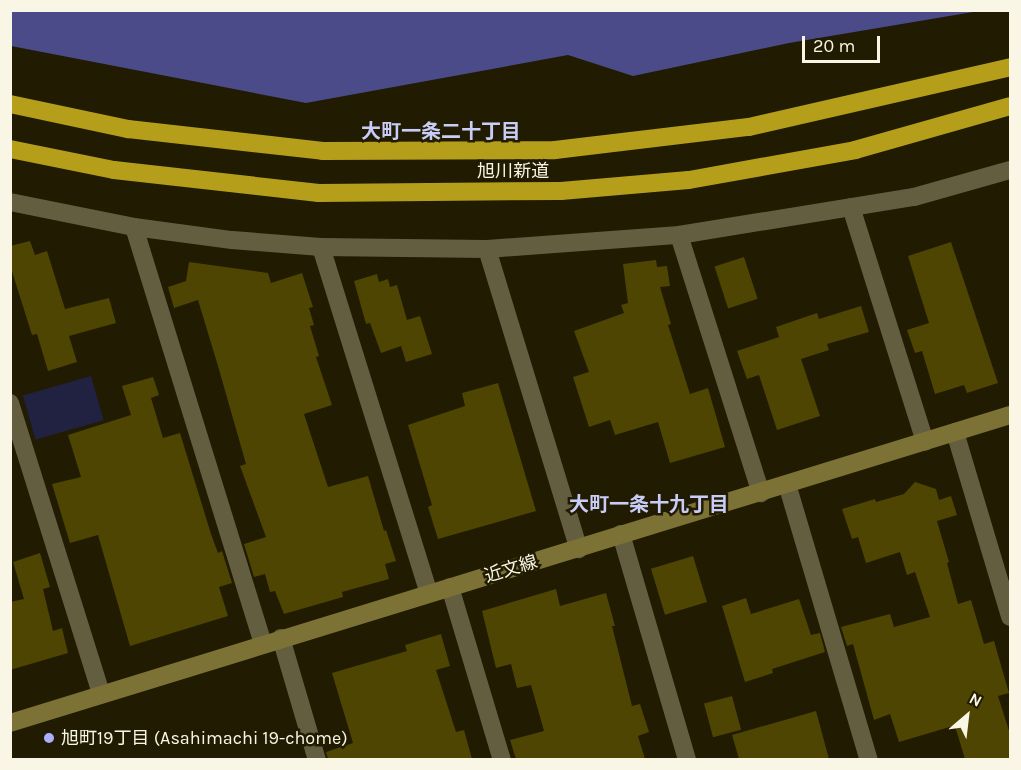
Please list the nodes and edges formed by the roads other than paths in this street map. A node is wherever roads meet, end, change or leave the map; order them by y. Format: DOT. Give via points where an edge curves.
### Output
graph roads {
  1 [pos="1011,66"];
  2 [pos="10,104"];
  3 [pos="1011,106"];
  4 [pos="10,149"];
  5 [pos="1011,170"];
  6 [pos="10,202"];
  7 [pos="851,207"];
  8 [pos="135,227"];
  9 [pos="679,235"];
  10 [pos="321,247"];
  11 [pos="487,249"];
  12 [pos="10,403"];
  13 [pos="1011,415"];
  14 [pos="955,432"];
  15 [pos="926,442"];
  16 [pos="787,484"];
  17 [pos="761,493"];
  18 [pos="621,534"];
  19 [pos="579,549"];
  20 [pos="450,588"];
  21 [pos="429,593"];
  22 [pos="1011,616"];
  23 [pos="281,638"];
  24 [pos="262,644"];
  25 [pos="101,694"];
  26 [pos="10,723"];
  27 [pos="317,759"];
  28 [pos="502,759"];
  29 [pos="687,759"];
  30 [pos="869,759"];
  1 -- 2 [label="highway, 旭川新道" via="749,127 555,150 323,150 128,129"];
  3 -- 4 [label="highway, 旭川新道" via="855,150 689,180 561,191 319,193 114,170"];
  5 -- 7 [label="street" via="914,197"];
  6 -- 8 [label="street"];
  7 -- 9 [label="street"];
  7 -- 15 [label="street"];
  8 -- 10 [label="street"];
  8 -- 24 [label="street"];
  9 -- 11 [label="street"];
  9 -- 17 [label="street"];
  10 -- 11 [label="street"];
  10 -- 21 [label="street"];
  11 -- 19 [label="street"];
  12 -- 25 [label="street"];
  13 -- 14 [label="street, 近文線"];
  14 -- 15 [label="street, 近文線"];
  14 -- 22 [label="street"];
  15 -- 16 [label="street, 近文線"];
  16 -- 17 [label="street, 近文線"];
  16 -- 30 [label="street"];
  17 -- 18 [label="street, 近文線"];
  18 -- 19 [label="street, 近文線"];
  18 -- 29 [label="street"];
  19 -- 20 [label="street, 近文線"];
  20 -- 21 [label="street, 近文線"];
  20 -- 28 [label="street"];
  21 -- 23 [label="street, 近文線"];
  23 -- 24 [label="street, 近文線"];
  23 -- 27 [label="street"];
  24 -- 25 [label="street, 近文線"];
  25 -- 26 [label="street, 近文線"];
}
